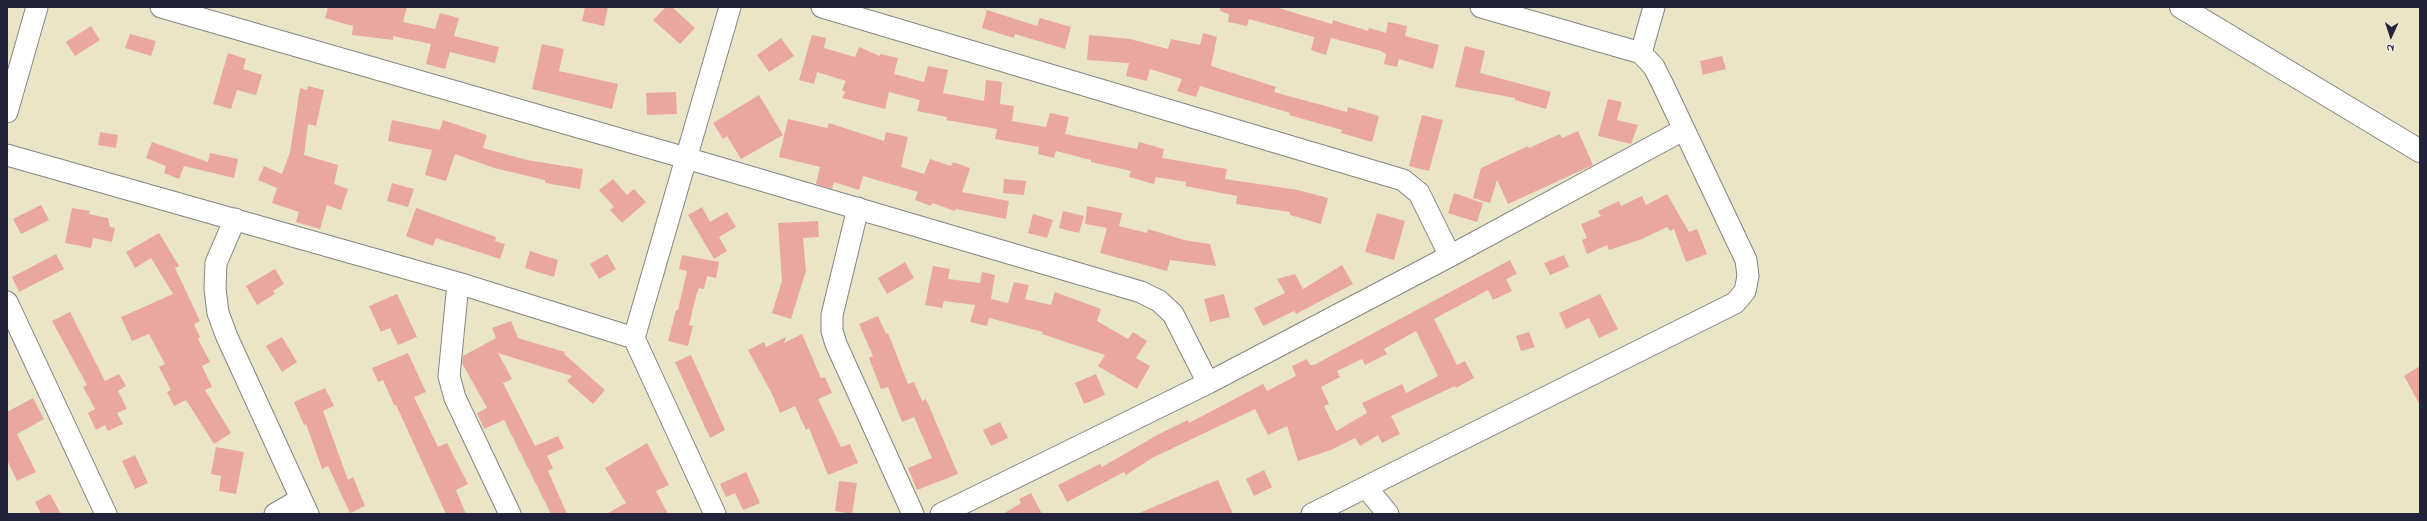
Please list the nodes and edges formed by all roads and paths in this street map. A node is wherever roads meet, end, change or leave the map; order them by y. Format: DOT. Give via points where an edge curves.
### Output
graph roads {
  1 [pos="37,7"];
  2 [pos="161,7"];
  3 [pos="730,7"];
  4 [pos="822,7"];
  5 [pos="1481,7"];
  6 [pos="1654,7"];
  7 [pos="2181,7"];
  8 [pos="1641,53"];
  9 [pos="7,112"];
  10 [pos="1683,130"];
  11 [pos="2420,151"];
  12 [pos="7,155"];
  13 [pos="686,158"];
  14 [pos="858,208"];
  15 [pos="235,219"];
  16 [pos="1450,256"];
  17 [pos="458,282"];
  18 [pos="7,302"];
  19 [pos="634,338"];
  20 [pos="1208,383"];
  21 [pos="1366,486"];
  22 [pos="305,507"];
  23 [pos="106,514"];
  24 [pos="275,514"];
  25 [pos="510,514"];
  26 [pos="715,514"];
  27 [pos="913,514"];
  28 [pos="940,514"];
  29 [pos="1312,514"];
  30 [pos="1388,514"];
  1 -- 9 [label="street"];
  2 -- 13 [label="street"];
  3 -- 13 [label="street"];
  4 -- 16 [label="street" via="1403,180 1419,193"];
  5 -- 8 [label="street"];
  6 -- 8 [label="street"];
  7 -- 11 [label="main road"];
  8 -- 10 [label="street" via="1654,68"];
  10 -- 16 [label="street"];
  10 -- 21 [label="street" via="1746,260 1748,276 1745,291 1735,302"];
  12 -- 15 [label="street"];
  13 -- 14 [label="street"];
  13 -- 19 [label="street"];
  14 -- 20 [label="street" via="1141,292 1159,301 1173,314"];
  14 -- 27 [label="street" via="832,315 832,331"];
  15 -- 17 [label="street"];
  15 -- 22 [label="street" via="216,263 215,289 218,313"];
  16 -- 20 [label="street"];
  17 -- 19 [label="street"];
  17 -- 25 [label="street" via="448,376 455,398"];
  18 -- 23 [label="street"];
  19 -- 26 [label="street"];
  20 -- 28 [label="street"];
  21 -- 29 [label="street"];
  21 -- 30 [label="street"];
  22 -- 24 [label="street"];
}
